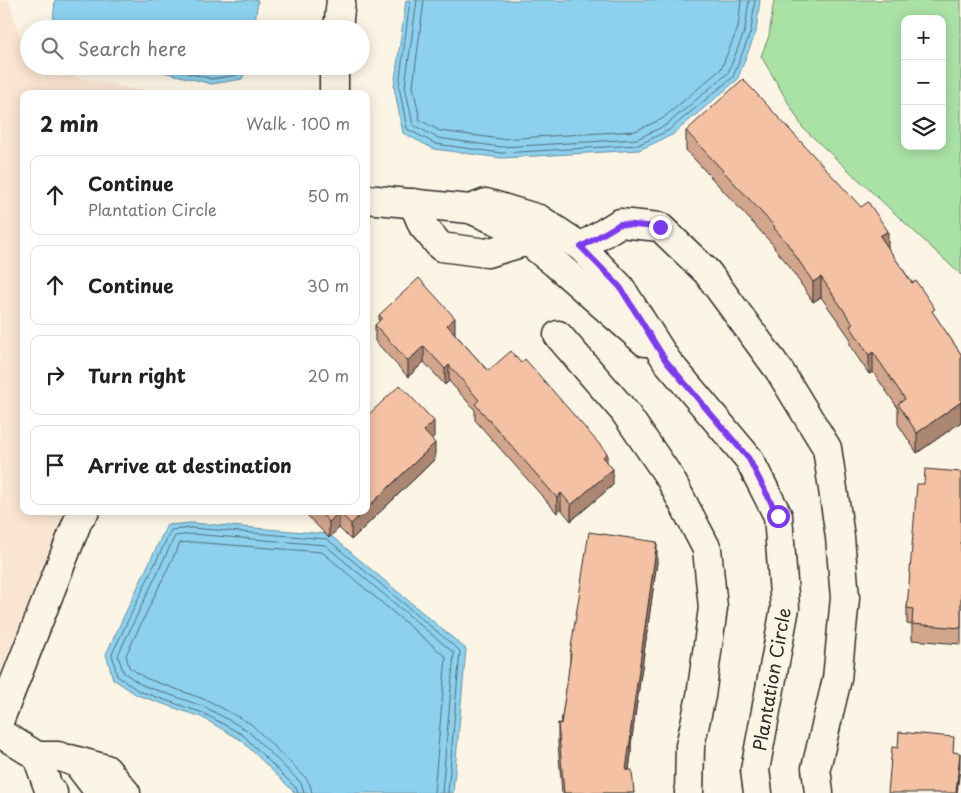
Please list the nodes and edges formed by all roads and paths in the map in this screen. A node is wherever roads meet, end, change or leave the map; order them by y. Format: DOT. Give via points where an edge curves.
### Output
graph roads {
  1 [pos="342,0"];
  2 [pos="339,20"];
  3 [pos="334,75"];
  4 [pos="334,90"];
  5 [pos="370,199"];
  6 [pos="413,203"];
  7 [pos="470,209"];
  8 [pos="528,241"];
  9 [pos="581,247"];
  10 [pos="558,335"];
  11 [pos="666,361"];
  12 [pos="82,515"];
  13 [pos="0,719"];
  14 [pos="0,732"];
  15 [pos="48,756"];
  16 [pos="50,791"];
  17 [pos="100,793"];
  18 [pos="126,793"];
  19 [pos="690,793"];
  20 [pos="758,793"];
  21 [pos="819,793"];
  1 -- 2 [label="street"];
  3 -- 4 [label="street"];
  5 -- 6 [label="street"];
  6 -- 7 [label="street"];
  6 -- 8 [label="street" via="423,226 441,247 487,253"];
  7 -- 8 [label="street" via="509,226"];
  7 -- 9 [label="street" via="486,203 539,218"];
  8 -- 11 [label="street"];
  9 -- 11 [label="street" via="620,287"];
  9 -- 21 [label="street" via="620,224 660,227 707,272 779,370 826,448 840,536 845,598 837,679 816,768"];
  10 -- 19 [label="street" via="624,411 670,478 707,549 712,608 701,696 690,746"];
  11 -- 20 [label="street, Plantation Circle" via="749,459 778,516 785,608 755,770"];
  12 -- 13 [label="street"];
  14 -- 15 [label="street"];
  15 -- 16 [label="street"];
  15 -- 17 [label="street" via="77,763"];
  15 -- 18 [label="street" via="106,769"];
}
